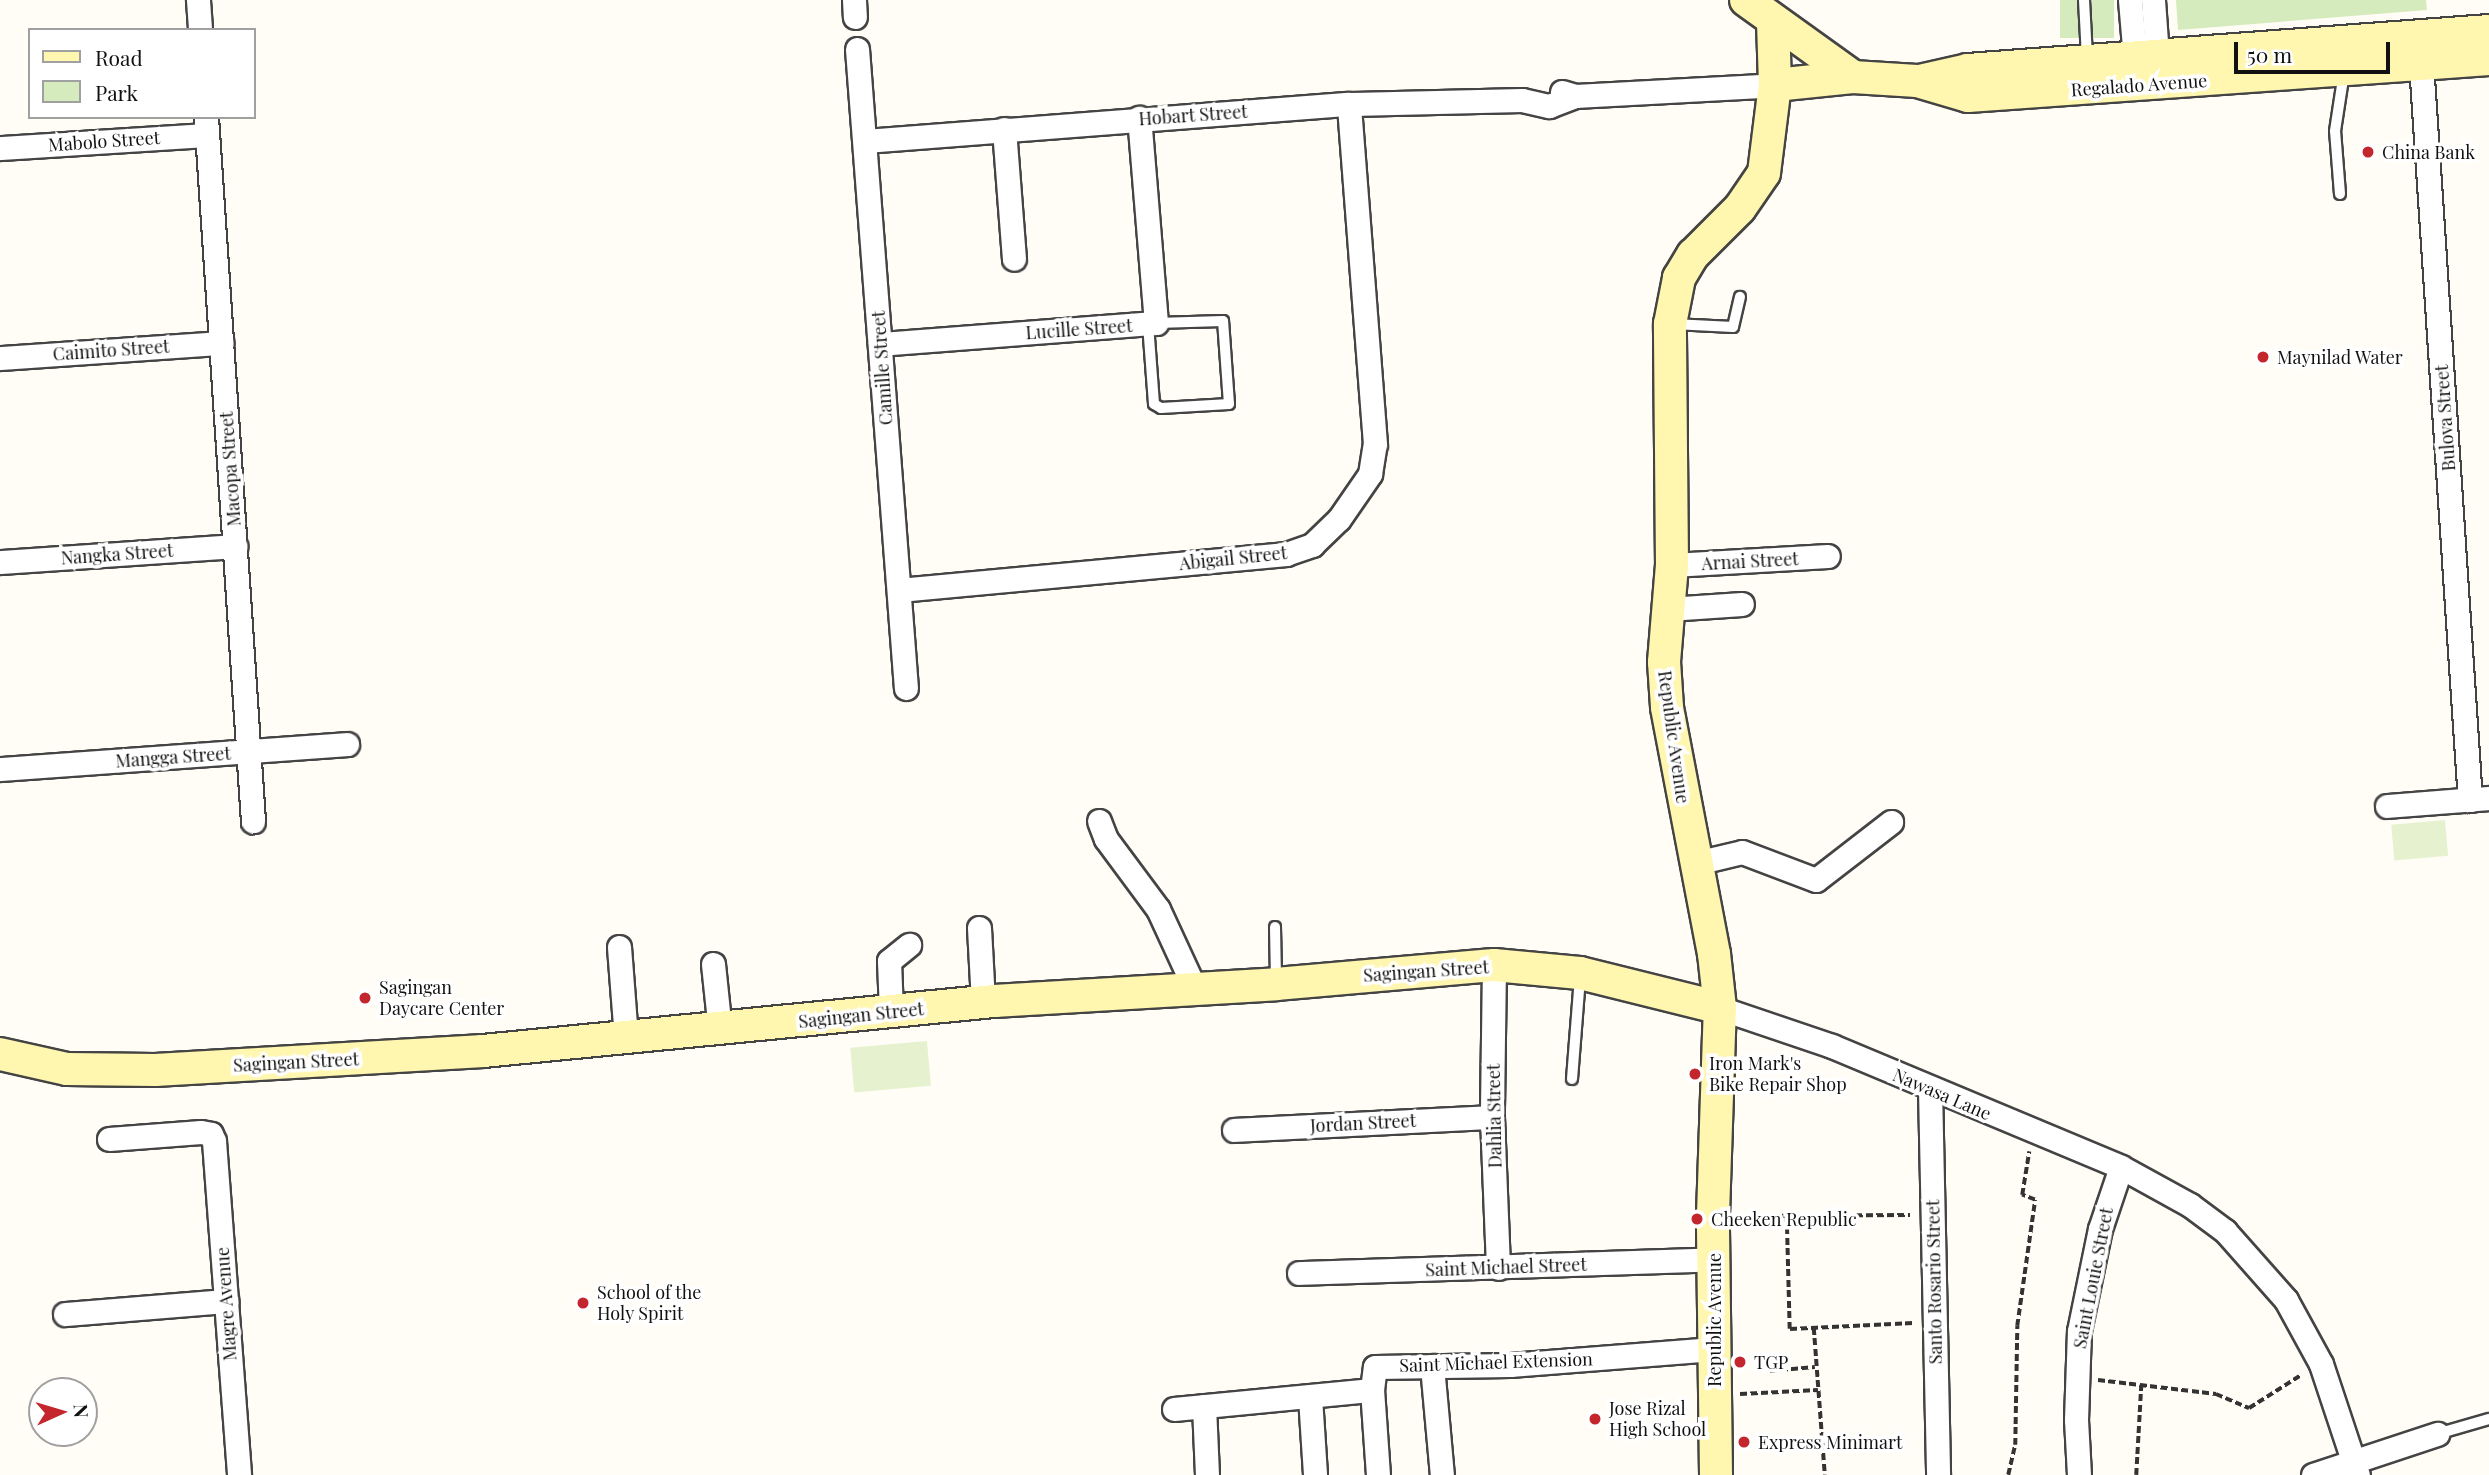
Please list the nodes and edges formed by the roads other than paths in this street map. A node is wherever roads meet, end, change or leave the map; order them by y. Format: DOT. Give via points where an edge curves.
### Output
graph roads {
  1 [pos="198,0"];
  2 [pos="1746,0"];
  3 [pos="2084,0"];
  4 [pos="2130,0"];
  5 [pos="2153,0"];
  6 [pos="1773,20"];
  7 [pos="200,28"];
  8 [pos="2489,31"];
  9 [pos="858,49"];
  10 [pos="2421,50"];
  11 [pos="2146,57"];
  12 [pos="2489,60"];
  13 [pos="2087,61"];
  14 [pos="2344,71"];
  15 [pos="1853,76"];
  16 [pos="1917,81"];
  17 [pos="1775,85"];
  18 [pos="1349,104"];
  19 [pos="1139,118"];
  20 [pos="207,126"];
  21 [pos="1004,129"];
  22 [pos="864,141"];
  23 [pos="0,148"];
  24 [pos="2340,194"];
  25 [pos="1014,259"];
  26 [pos="1740,297"];
  27 [pos="1152,324"];
  28 [pos="1670,324"];
  29 [pos="221,343"];
  30 [pos="880,344"];
  31 [pos="0,358"];
  32 [pos="235,546"];
  33 [pos="1828,556"];
  34 [pos="0,562"];
  35 [pos="1672,565"];
  36 [pos="899,590"];
  37 [pos="1742,604"];
  38 [pos="1668,608"];
  39 [pos="906,688"];
  40 [pos="347,744"];
  41 [pos="248,751"];
  42 [pos="0,769"];
  43 [pos="2479,799"];
  44 [pos="2387,806"];
  45 [pos="253,821"];
  46 [pos="1099,821"];
  47 [pos="1891,822"];
  48 [pos="1696,863"];
  49 [pos="1275,927"];
  50 [pos="979,928"];
  51 [pos="909,945"];
  52 [pos="619,947"];
  53 [pos="713,964"];
  54 [pos="1494,965"];
  55 [pos="1580,972"];
  56 [pos="1276,984"];
  57 [pos="1195,989"];
  58 [pos="983,1002"];
  59 [pos="1720,1008"];
  60 [pos="891,1011"];
  61 [pos="720,1031"];
  62 [pos="626,1039"];
  63 [pos="0,1054"];
  64 [pos="1572,1079"];
  65 [pos="1930,1088"];
  66 [pos="1492,1117"];
  67 [pos="1234,1130"];
  68 [pos="109,1139"];
  69 [pos="2121,1167"];
  70 [pos="1713,1259"];
  71 [pos="1498,1268"];
  72 [pos="1299,1273"];
  73 [pos="226,1301"];
  74 [pos="65,1314"];
  75 [pos="1713,1355"];
  76 [pos="1432,1366"];
  77 [pos="1372,1390"];
  78 [pos="1310,1397"];
  79 [pos="1204,1406"];
  80 [pos="1174,1409"];
  81 [pos="2489,1419"];
  82 [pos="2437,1434"];
  83 [pos="2356,1470"];
  84 [pos="239,1475"];
  85 [pos="1207,1475"];
  86 [pos="1315,1475"];
  87 [pos="1378,1475"];
  88 [pos="1442,1475"];
  89 [pos="1716,1475"];
  90 [pos="1938,1475"];
  91 [pos="2080,1475"];
  92 [pos="2313,1475"];
  1 -- 7 [label="street"];
  2 -- 6 [label="main road"];
  3 -- 13 [label="lane"];
  4 -- 11 [label="street"];
  5 -- 11 [label="street"];
  6 -- 15 [label="main road"];
  6 -- 17 [label="main road, Republic Avenue"];
  8 -- 10 [label="main road, Regalado Avenue"];
  9 -- 22 [label="street, Camille Street"];
  10 -- 11 [label="main road, Regalado Avenue"];
  10 -- 12 [label="main road, Regalado Avenue"];
  10 -- 14 [label="main road, Regalado Avenue"];
  10 -- 43 [label="street, Bulova Street"];
  11 -- 13 [label="main road, Regalado Avenue"];
  13 -- 16 [label="main road, Regalado Avenue" via="1968,70"];
  14 -- 16 [label="main road, Regalado Avenue" via="1968,96"];
  14 -- 24 [label="lane" via="2335,131"];
  15 -- 16 [label="main road, Regalado Avenue"];
  15 -- 17 [label="main road, Regalado Avenue"];
  17 -- 18 [label="street, Hobart Street" via="1575,96 1549,92 1522,100"];
  17 -- 28 [label="main road, Republic Avenue" via="1764,173 1740,208 1693,255 1679,278"];
  18 -- 19 [label="street, Hobart Street"];
  18 -- 36 [label="street, Abigail Street" via="1375,444 1370,474 1339,519 1312,545 1286,554"];
  19 -- 21 [label="street, Hobart Street"];
  19 -- 27 [label="street, Lucille Street"];
  20 -- 23 [label="street, Mabolo Street"];
  20 -- 29 [label="street, Macopa Street"];
  21 -- 22 [label="street, Hobart Street"];
  21 -- 25 [label="street"];
  22 -- 30 [label="street, Camille Street"];
  26 -- 28 [label="lane" via="1733,327"];
  27 -- 27 [label="lane" via="1223,321 1228,404 1161,408 1154,404"];
  27 -- 30 [label="street, Lucille Street"];
  28 -- 35 [label="main road, Republic Avenue"];
  29 -- 31 [label="street, Caimito Street"];
  29 -- 32 [label="street, Macopa Street"];
  30 -- 36 [label="street, Camille Street"];
  32 -- 34 [label="street, Nangka Street"];
  32 -- 41 [label="street, Macopa Street"];
  33 -- 35 [label="street, Arnai Street"];
  35 -- 38 [label="main road, Republic Avenue"];
  36 -- 39 [label="street, Camille Street"];
  37 -- 38 [label="street"];
  38 -- 48 [label="main road, Republic Avenue" via="1667,707"];
  40 -- 41 [label="street, Mangga Street"];
  41 -- 42 [label="street, Mangga Street"];
  41 -- 45 [label="street, Macopa Street"];
  43 -- 44 [label="street"];
  46 -- 57 [label="street" via="1106,839 1158,909"];
  47 -- 48 [label="street" via="1816,880 1742,852"];
  48 -- 59 [label="main road, Republic Avenue"];
  49 -- 56 [label="lane"];
  50 -- 58 [label="street"];
  51 -- 60 [label="street" via="890,961"];
  52 -- 62 [label="street"];
  53 -- 61 [label="street"];
  54 -- 55 [label="main road, Sagingan Street"];
  54 -- 56 [label="main road, Sagingan Street"];
  54 -- 66 [label="street, Dahlia Street"];
  55 -- 59 [label="main road, Sagingan Street"];
  55 -- 64 [label="lane"];
  56 -- 57 [label="main road, Sagingan Street"];
  57 -- 58 [label="main road, Sagingan Street"];
  58 -- 60 [label="main road, Sagingan Street"];
  59 -- 65 [label="street, Nawasa Lane" via="1832,1046"];
  59 -- 70 [label="main road, Republic Avenue"];
  60 -- 61 [label="main road, Sagingan Street"];
  61 -- 62 [label="main road, Sagingan Street"];
  62 -- 63 [label="main road, Sagingan Street" via="155,1070 67,1069"];
  65 -- 69 [label="street, Nawasa Lane"];
  65 -- 90 [label="street, Santo Rosario Street"];
  66 -- 67 [label="street, Jordan Street"];
  66 -- 71 [label="street, Dahlia Street"];
  68 -- 73 [label="street, Magre Avenue" via="211,1134"];
  69 -- 83 [label="street, Nawasa Lane" via="2161,1187 2225,1231 2286,1300 2321,1364"];
  69 -- 91 [label="street, Saint Louie Street" via="2100,1229 2079,1331"];
  70 -- 71 [label="street, Saint Michael Street"];
  70 -- 75 [label="main road, Republic Avenue"];
  71 -- 72 [label="street, Saint Michael Street"];
  73 -- 74 [label="street"];
  73 -- 84 [label="street, Magre Avenue"];
  75 -- 76 [label="street, Saint Michael Extension"];
  75 -- 89 [label="main road, Republic Avenue"];
  76 -- 77 [label="street, Saint Michael Extension" via="1375,1367"];
  76 -- 88 [label="street"];
  77 -- 78 [label="street"];
  77 -- 87 [label="street"];
  78 -- 79 [label="street"];
  78 -- 86 [label="street"];
  79 -- 80 [label="street"];
  79 -- 85 [label="street"];
  81 -- 82 [label="lane"];
  82 -- 83 [label="street"];
  83 -- 92 [label="street"];
}
